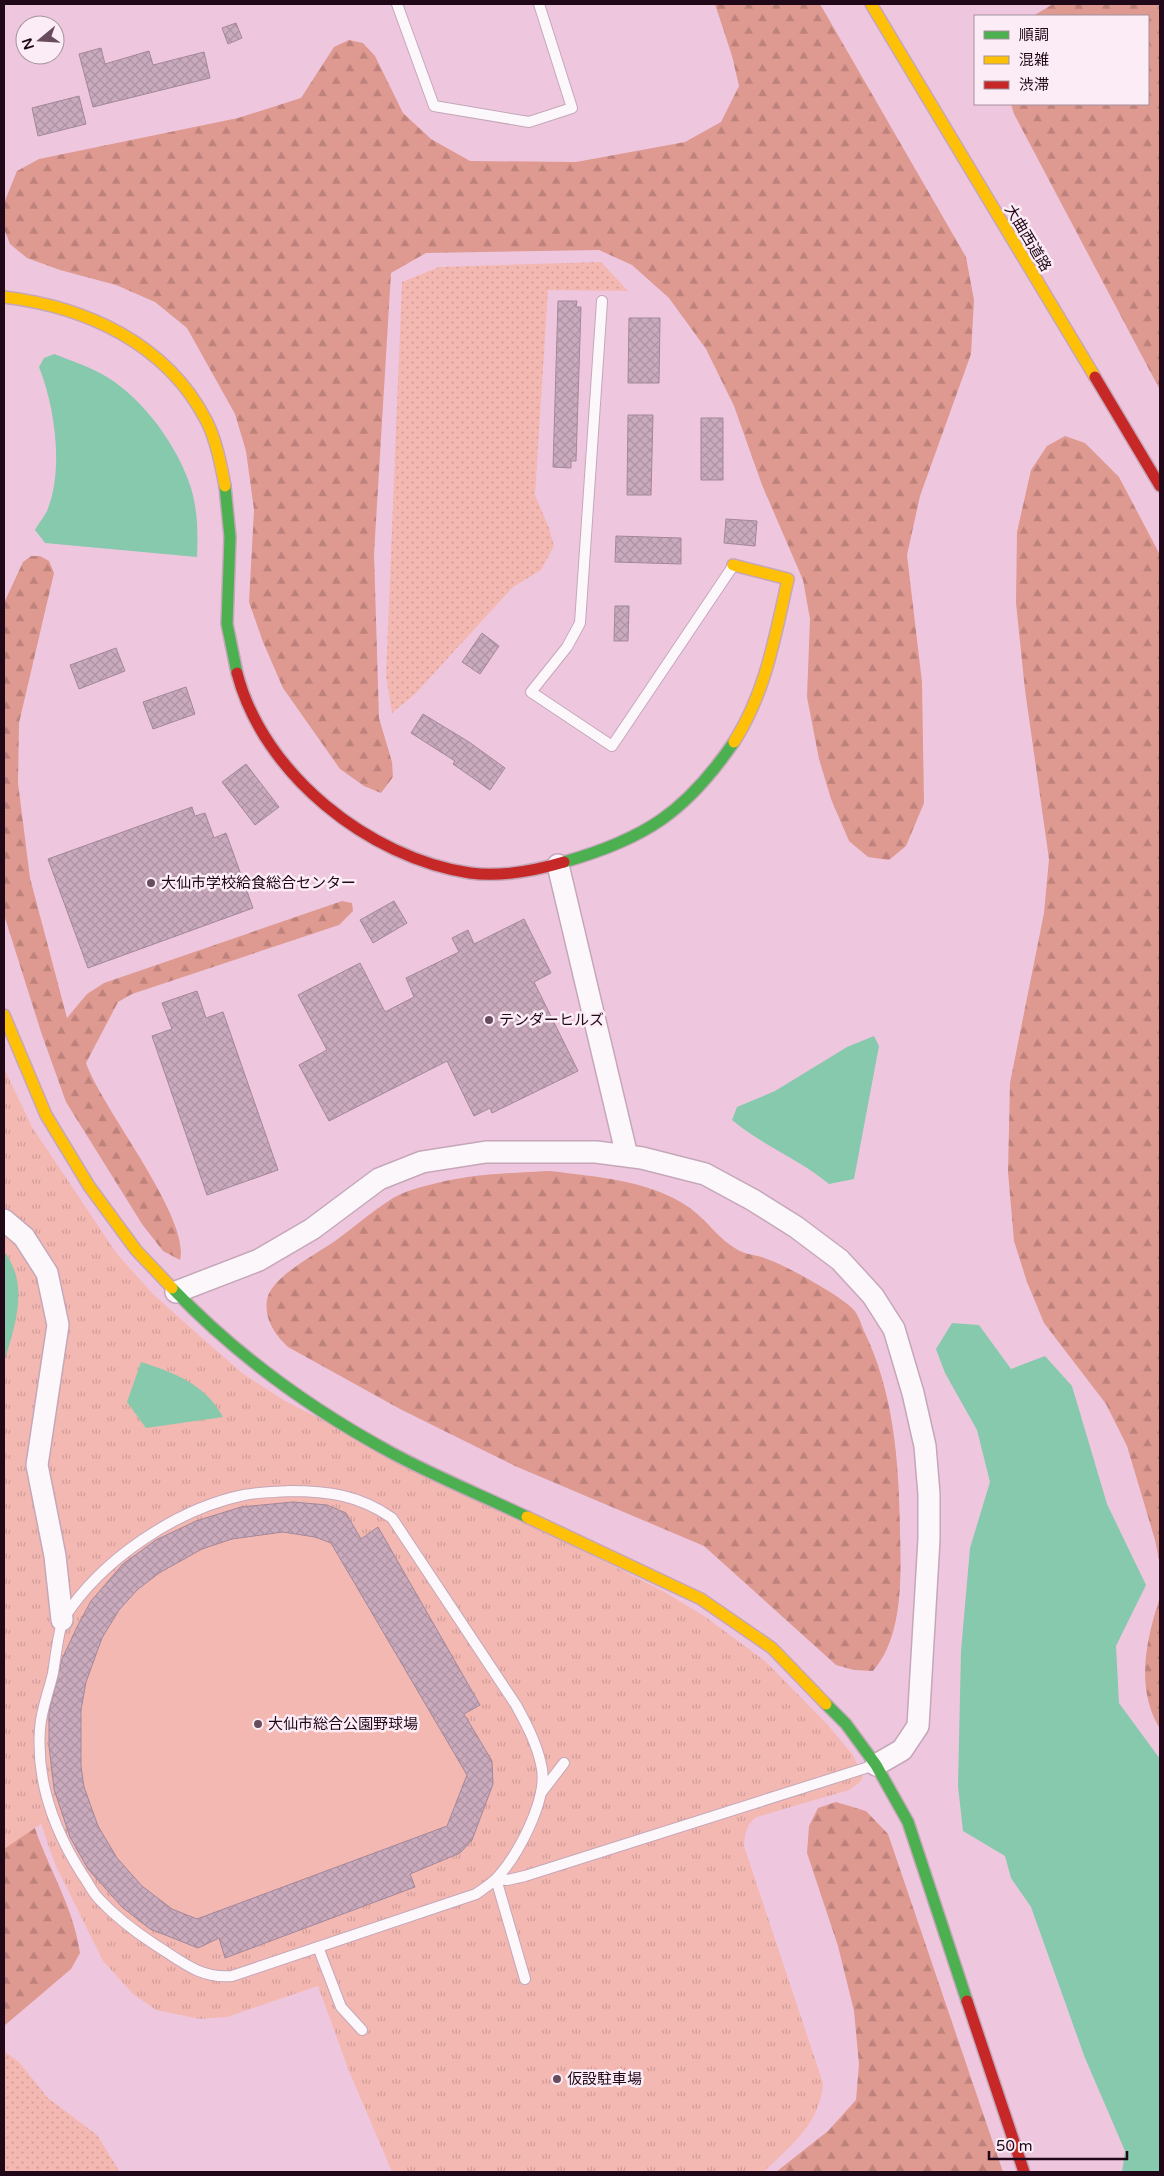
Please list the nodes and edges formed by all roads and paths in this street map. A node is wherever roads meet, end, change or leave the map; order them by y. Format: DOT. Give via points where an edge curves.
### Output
graph roads {
  1 [pos="397,4"];
  2 [pos="539,4"];
  3 [pos="871,4"];
  4 [pos="4,297"];
  5 [pos="602,301"];
  6 [pos="1160,486"];
  7 [pos="733,565"];
  8 [pos="558,865"];
  9 [pos="4,1015"];
  10 [pos="627,1156"];
  11 [pos="4,1220"];
  12 [pos="176,1292"];
  13 [pos="62,1620"];
  14 [pos="564,1763"];
  15 [pos="876,1765"];
  16 [pos="540,1794"];
  17 [pos="496,1879"];
  18 [pos="318,1947"];
  19 [pos="525,1979"];
  20 [pos="362,2030"];
  21 [pos="1024,2172"];
  1 -- 2 [label="lane" via="434,106 529,122 572,108"];
  3 -- 6 [label="main road, 大曲西道路"];
  4 -- 8 [label="main road" via="73,309 132,339 173,371 206,419 227,482 230,539 228,632 239,682 262,730 293,773 329,809 366,836 419,862 471,873 508,873"];
  5 -- 7 [label="lane" via="580,623 567,647 531,692 612,746"];
  7 -- 8 [label="main road" via="788,580 763,684 728,752 695,791 659,823 606,849"];
  8 -- 10 [label="street"];
  9 -- 12 [label="main road" via="46,1115 89,1186 136,1250"];
  10 -- 12 [label="street" via="596,1152 486,1152 422,1162 380,1179 312,1229 259,1260"];
  10 -- 15 [label="street" via="705,1174 796,1227 840,1260 873,1296 894,1329 925,1446 929,1539 918,1726 902,1750"];
  11 -- 13 [label="street" via="24,1237 47,1273 58,1325 37,1466 55,1556"];
  12 -- 15 [label="main road" via="229,1342 316,1408 390,1452 702,1599 772,1648 846,1724"];
  13 -- 16 [label="lane" via="111,1566 152,1533 181,1516 213,1504 245,1495 323,1491 374,1505 392,1518 410,1543 516,1705 531,1733 542,1770"];
  13 -- 18 [label="lane" via="59,1648 40,1728 40,1772 48,1804 66,1848 98,1898 130,1929 198,1972 216,1977 232,1976"];
  14 -- 16 [label="lane"];
  15 -- 17 [label="lane" via="525,1876"];
  15 -- 21 [label="main road" via="908,1822"];
  16 -- 17 [label="lane" via="513,1858"];
  17 -- 18 [label="lane" via="476,1894"];
  17 -- 19 [label="lane"];
  18 -- 20 [label="lane" via="342,2007"];
}
